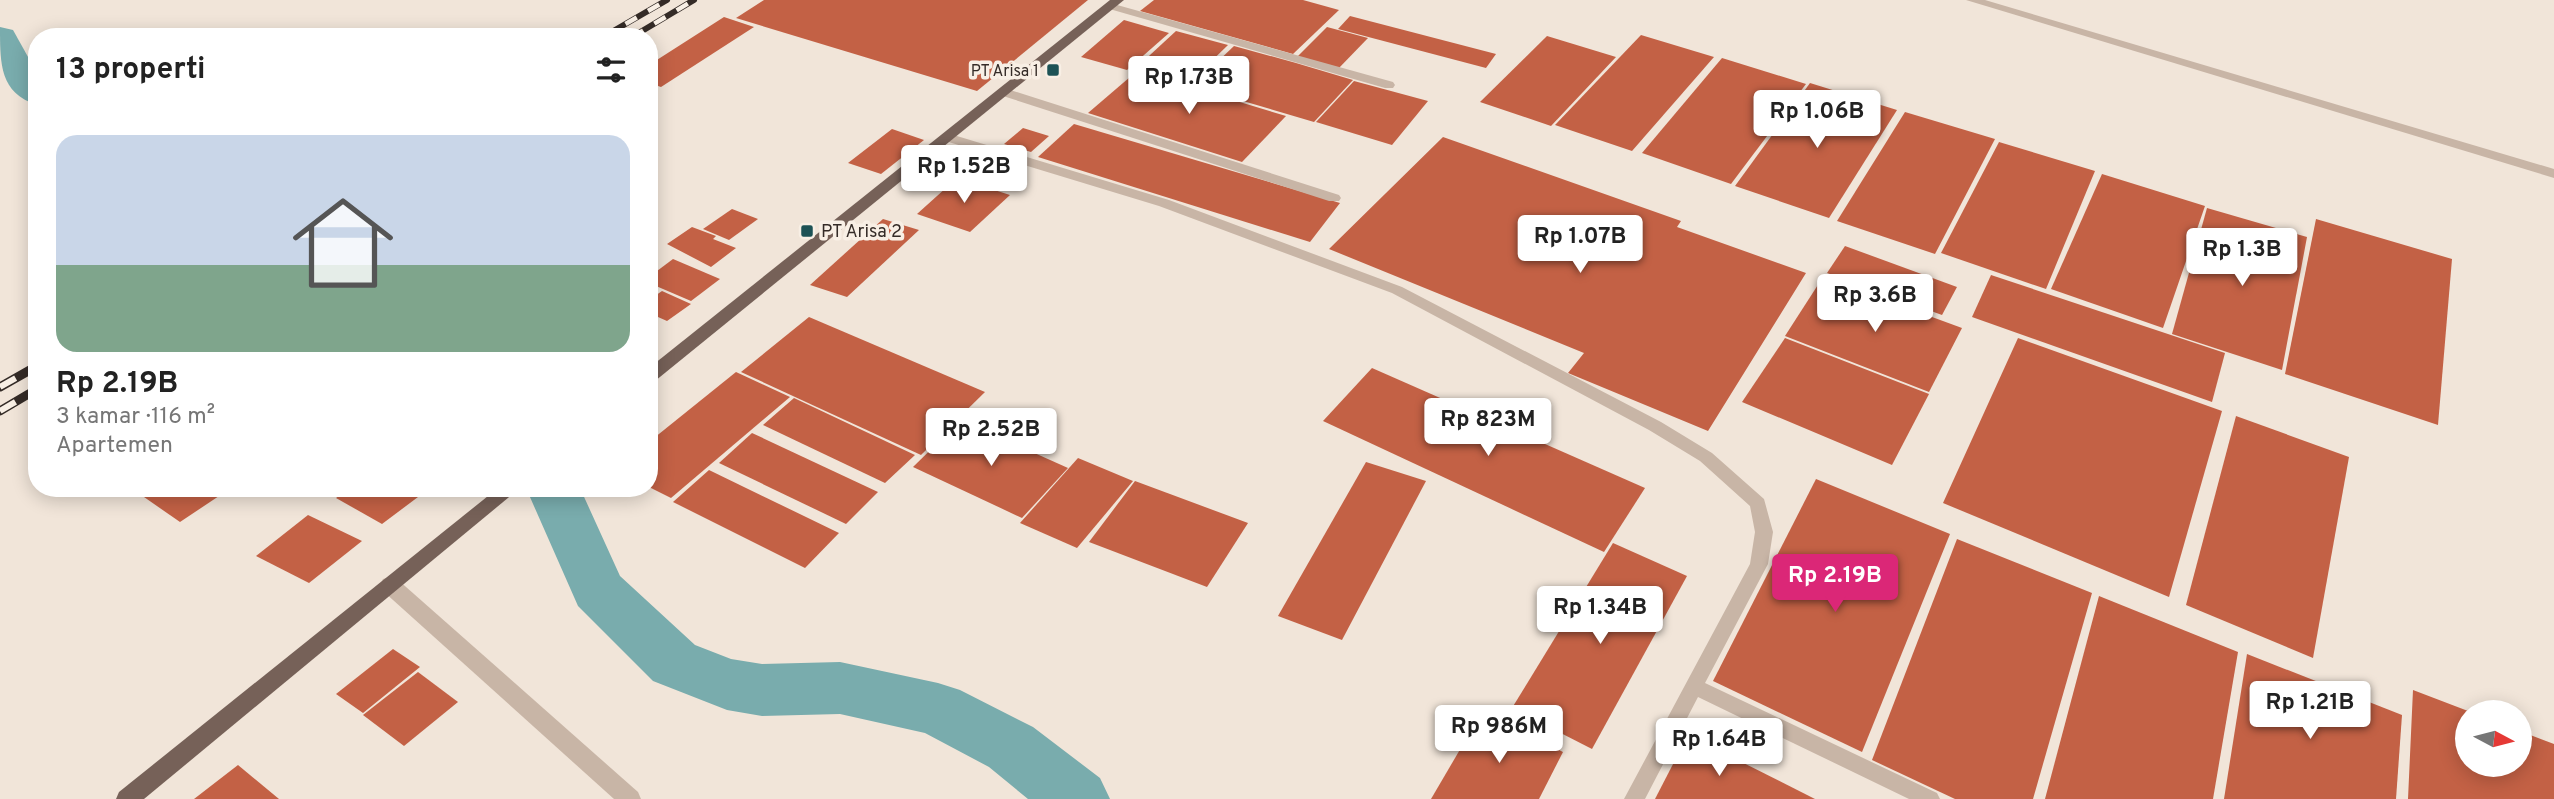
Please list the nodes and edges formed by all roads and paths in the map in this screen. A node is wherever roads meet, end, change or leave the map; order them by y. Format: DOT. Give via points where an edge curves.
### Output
graph roads {
  1 [pos="1972,0"];
  2 [pos="1114,3"];
  3 [pos="1389,85"];
  4 [pos="1004,92"];
  5 [pos="947,137"];
  6 [pos="2554,174"];
  7 [pos="1334,198"];
  8 [pos="658,370"];
  9 [pos="500,497"];
  10 [pos="390,585"];
  11 [pos="1695,687"];
  12 [pos="127,799"];
  13 [pos="630,799"];
  14 [pos="1634,799"];
  15 [pos="1930,799"];
  1 -- 6 [label="street"];
  2 -- 3 [label="lane"];
  2 -- 4 [label="main road"];
  4 -- 5 [label="main road"];
  4 -- 7 [label="lane"];
  5 -- 8 [label="main road"];
  5 -- 11 [label="lane" via="1164,203 1397,290 1706,457 1758,503 1764,531 1759,564"];
  9 -- 10 [label="main road"];
  10 -- 12 [label="main road"];
  10 -- 13 [label="street"];
  11 -- 14 [label="lane"];
  11 -- 15 [label="lane"];
}
